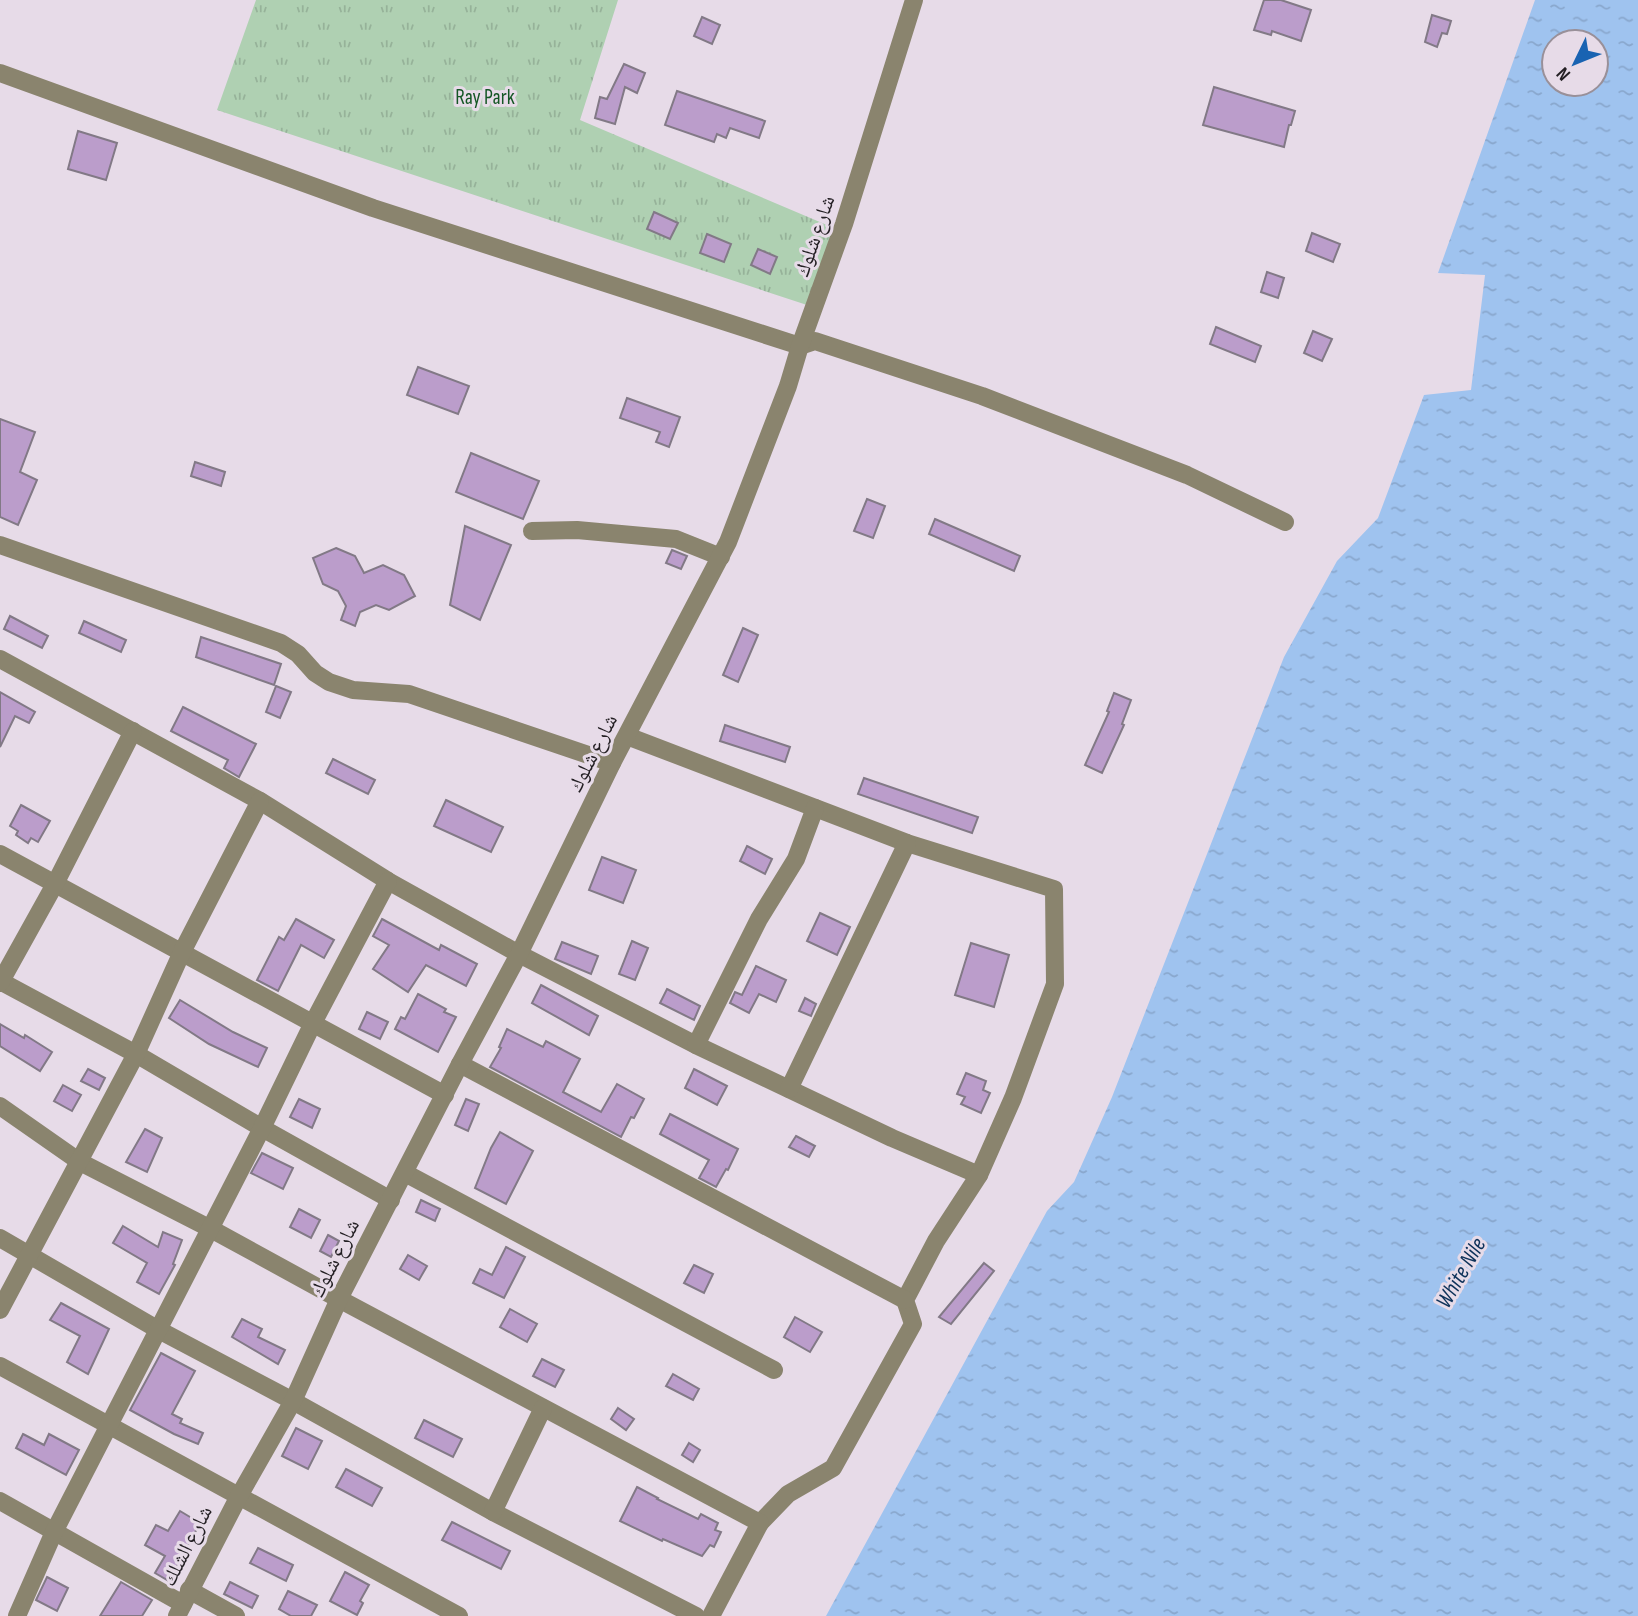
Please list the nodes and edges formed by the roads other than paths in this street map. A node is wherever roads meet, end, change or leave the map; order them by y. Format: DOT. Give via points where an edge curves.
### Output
graph roads {
  1 [pos="914,0"];
  2 [pos="0,73"];
  3 [pos="800,346"];
  4 [pos="1285,522"];
  5 [pos="532,531"];
  6 [pos="0,545"];
  7 [pos="720,557"];
  8 [pos="1,662"];
  9 [pos="133,731"];
  10 [pos="627,736"];
  11 [pos="612,763"];
  12 [pos="260,801"];
  13 [pos="815,808"];
  14 [pos="906,843"];
  15 [pos="0,854"];
  16 [pos="388,881"];
  17 [pos="55,884"];
  18 [pos="182,952"];
  19 [pos="519,954"];
  20 [pos="0,982"];
  21 [pos="313,1023"];
  22 [pos="696,1045"];
  23 [pos="136,1054"];
  24 [pos="460,1065"];
  25 [pos="789,1089"];
  26 [pos="444,1095"];
  27 [pos="0,1106"];
  28 [pos="262,1128"];
  29 [pos="80,1161"];
  30 [pos="405,1173"];
  31 [pos="978,1175"];
  32 [pos="391,1200"];
  33 [pos="211,1229"];
  34 [pos="0,1238"];
  35 [pos="28,1254"];
  36 [pos="340,1299"];
  37 [pos="905,1300"];
  38 [pos="0,1310"];
  39 [pos="158,1329"];
  40 [pos="0,1366"];
  41 [pos="774,1370"];
  42 [pos="293,1401"];
  43 [pos="543,1408"];
  44 [pos="108,1426"];
  45 [pos="239,1496"];
  46 [pos="0,1501"];
  47 [pos="493,1512"];
  48 [pos="760,1522"];
  49 [pos="54,1532"];
  50 [pos="183,1603"];
  51 [pos="17,1616"];
  52 [pos="236,1616"];
  53 [pos="459,1616"];
  54 [pos="696,1616"];
  55 [pos="711,1616"];
  1 -- 3 [label="street, شارع شلوك" via="844,225"];
  2 -- 3 [label="street" via="373,208"];
  3 -- 4 [label="street" via="815,341 982,396 1187,475"];
  3 -- 7 [label="street, شارع شلوك"];
  5 -- 7 [label="street" via="676,539"];
  6 -- 11 [label="street" via="281,643 329,682 353,690 409,694"];
  7 -- 10 [label="street, شارع شلوك"];
  8 -- 9 [label="street"];
  9 -- 12 [label="street"];
  9 -- 17 [label="street"];
  10 -- 11 [label="street, شارع شلوك"];
  10 -- 13 [label="street"];
  11 -- 19 [label="street, شارع شلوك"];
  12 -- 16 [label="street"];
  12 -- 18 [label="street"];
  13 -- 14 [label="street"];
  13 -- 22 [label="street" via="796,859 759,919"];
  14 -- 25 [label="street"];
  14 -- 31 [label="street" via="1055,889 1055,984 1013,1098"];
  15 -- 17 [label="street"];
  16 -- 19 [label="street"];
  16 -- 21 [label="street"];
  17 -- 18 [label="street"];
  17 -- 20 [label="street"];
  18 -- 21 [label="street"];
  18 -- 23 [label="street"];
  19 -- 22 [label="street"];
  19 -- 24 [label="street, شارع شلوك"];
  20 -- 23 [label="street"];
  21 -- 26 [label="street"];
  21 -- 28 [label="street"];
  22 -- 25 [label="street"];
  23 -- 28 [label="street"];
  23 -- 29 [label="street"];
  24 -- 26 [label="street, شارع شلوك"];
  24 -- 37 [label="street"];
  25 -- 31 [label="street"];
  26 -- 30 [label="street, شارع شلوك"];
  27 -- 29 [label="street"];
  28 -- 32 [label="street"];
  28 -- 33 [label="street"];
  29 -- 33 [label="street"];
  29 -- 35 [label="street"];
  30 -- 32 [label="street, شارع شلوك"];
  30 -- 41 [label="street"];
  31 -- 37 [label="street"];
  32 -- 36 [label="street, شارع شلوك"];
  33 -- 36 [label="street"];
  33 -- 39 [label="street"];
  34 -- 35 [label="street"];
  35 -- 38 [label="street"];
  35 -- 39 [label="street"];
  36 -- 42 [label="street, شارع شلوك"];
  36 -- 43 [label="street"];
  37 -- 48 [label="street" via="913,1325 833,1468 788,1494"];
  39 -- 42 [label="street"];
  39 -- 44 [label="street"];
  40 -- 44 [label="street"];
  42 -- 45 [label="street, شارع شلوك"];
  42 -- 47 [label="street"];
  43 -- 47 [label="street"];
  43 -- 48 [label="street"];
  44 -- 45 [label="street"];
  44 -- 49 [label="street"];
  45 -- 50 [label="street, شارع الشلك"];
  45 -- 53 [label="street"];
  46 -- 49 [label="street"];
  47 -- 54 [label="street"];
  48 -- 55 [label="street"];
  49 -- 50 [label="street"];
  49 -- 51 [label="street"];
  50 -- 52 [label="street"];
}
